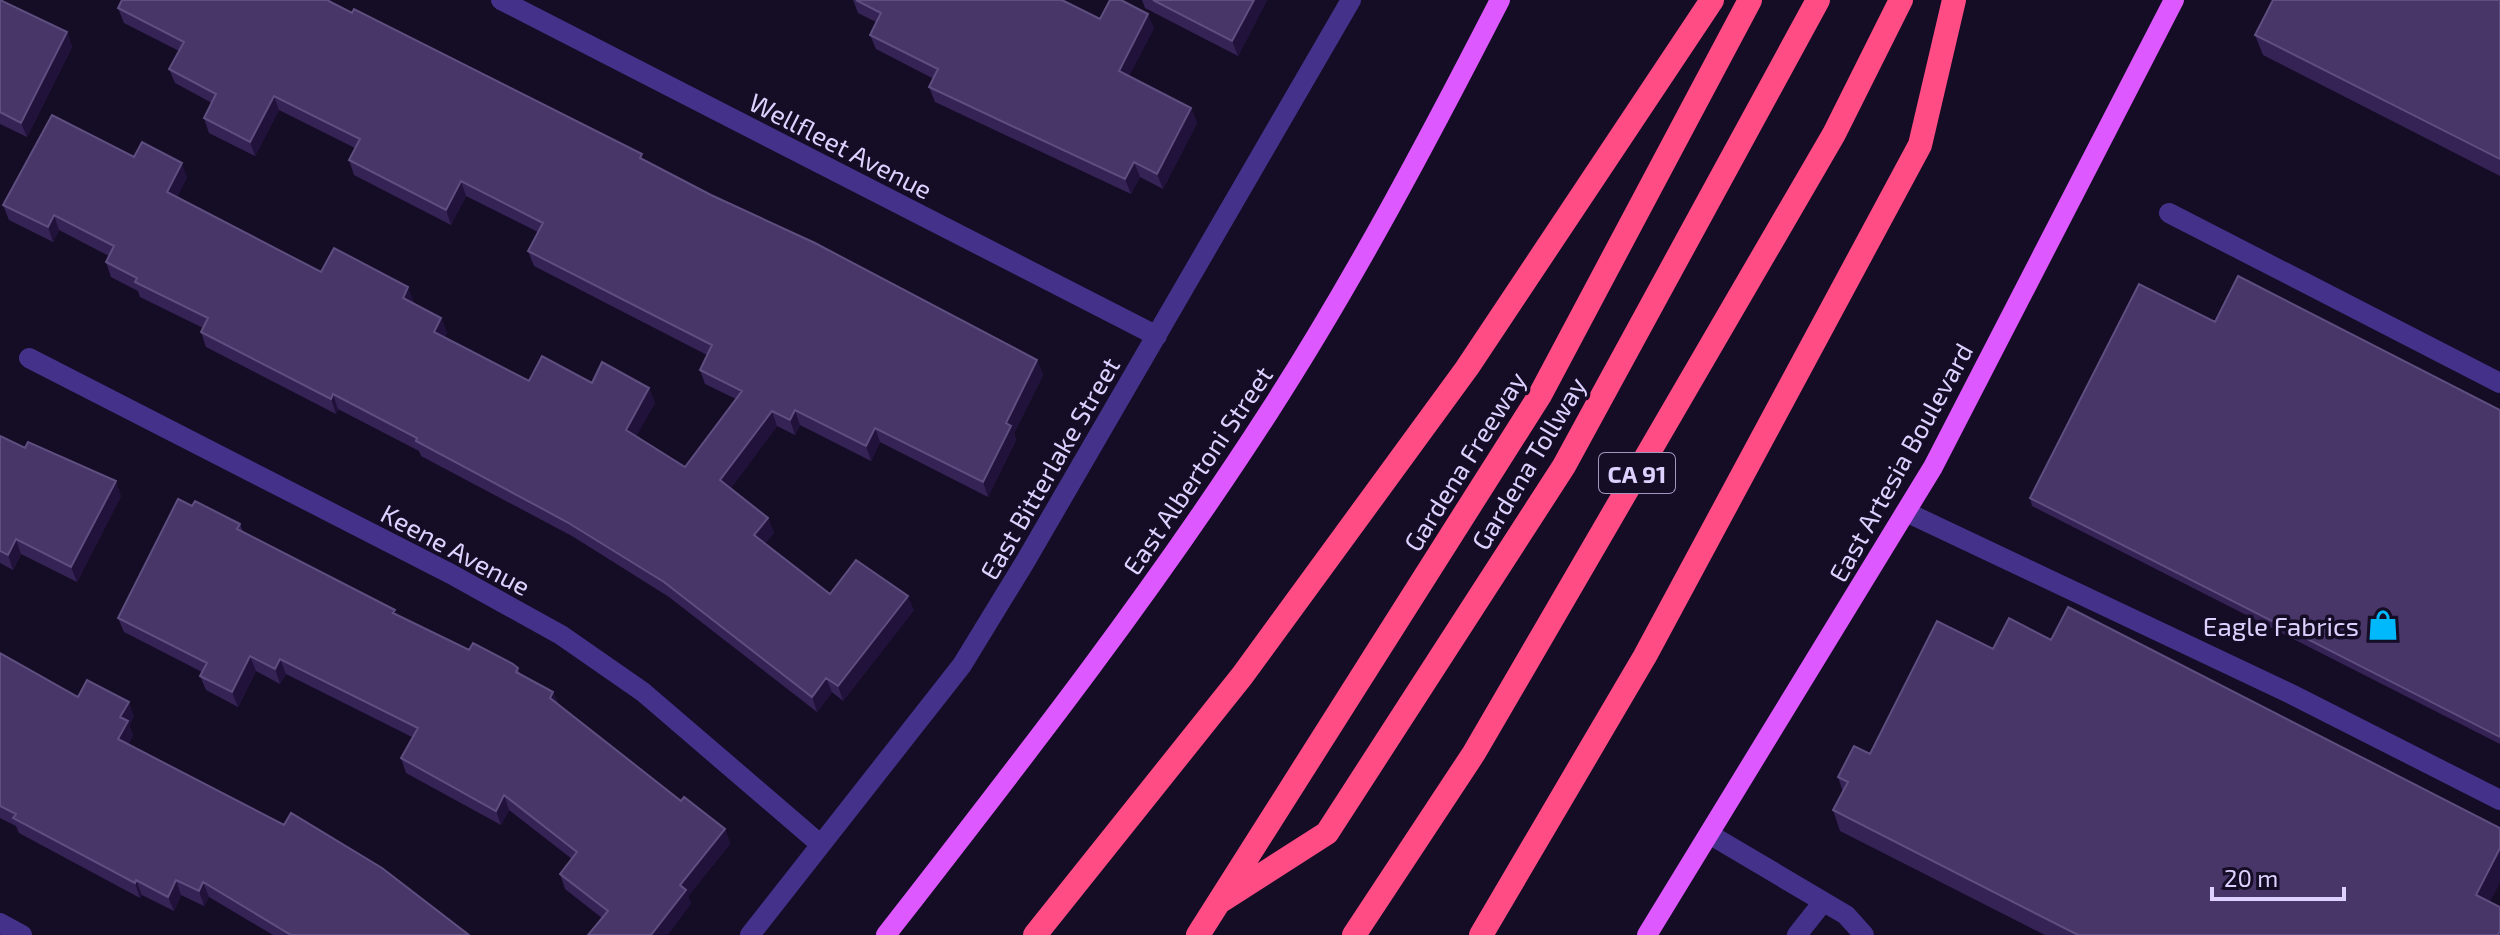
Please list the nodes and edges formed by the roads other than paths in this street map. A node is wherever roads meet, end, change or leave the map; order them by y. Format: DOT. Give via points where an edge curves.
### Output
graph roads {
  1 [pos="501,0"];
  2 [pos="1351,0"];
  3 [pos="1500,0"];
  4 [pos="1712,0"];
  5 [pos="1750,0"];
  6 [pos="1818,0"];
  7 [pos="1901,0"];
  8 [pos="1954,0"];
  9 [pos="2174,0"];
  10 [pos="2169,213"];
  11 [pos="1157,336"];
  12 [pos="29,358"];
  13 [pos="2500,383"];
  14 [pos="1906,512"];
  15 [pos="2500,800"];
  16 [pos="1709,834"];
  17 [pos="820,844"];
  18 [pos="1221,901"];
  19 [pos="1823,902"];
  20 [pos="0,923"];
  21 [pos="22,935"];
  22 [pos="750,935"];
  23 [pos="886,935"];
  24 [pos="1035,935"];
  25 [pos="1198,935"];
  26 [pos="1354,935"];
  27 [pos="1481,935"];
  28 [pos="1647,935"];
  29 [pos="1797,935"];
  30 [pos="1864,935"];
  1 -- 11 [label="street, Wellfleet Avenue"];
  2 -- 11 [label="street, East Bitterlake Street"];
  3 -- 23 [label="main road, East Albertoni Street" via="1353,272 1270,410 1085,679"];
  4 -- 24 [label="highway" via="1467,368 1242,676"];
  5 -- 18 [label="highway, Gardena Freeway" via="1540,395"];
  6 -- 18 [label="highway, Gardena Tollway" via="1564,466 1327,833"];
  7 -- 26 [label="highway, CA 91" via="1834,134 1474,753"];
  8 -- 27 [label="highway" via="1920,145 1645,656"];
  9 -- 14 [label="main road, East Artesia Boulevard"];
  10 -- 13 [label="street"];
  11 -- 17 [label="street, East Bitterlake Street" via="962,665"];
  12 -- 17 [label="street, Keene Avenue" via="561,635 643,692"];
  14 -- 15 [label="street" via="2291,694"];
  14 -- 16 [label="main road, East Artesia Boulevard"];
  16 -- 19 [label="street"];
  16 -- 28 [label="main road, East Artesia Boulevard"];
  17 -- 22 [label="street, East Bitterlake Street"];
  18 -- 25 [label="highway, Gardena Freeway"];
  19 -- 29 [label="street"];
  19 -- 30 [label="street" via="1846,915"];
  20 -- 21 [label="street"];
}
